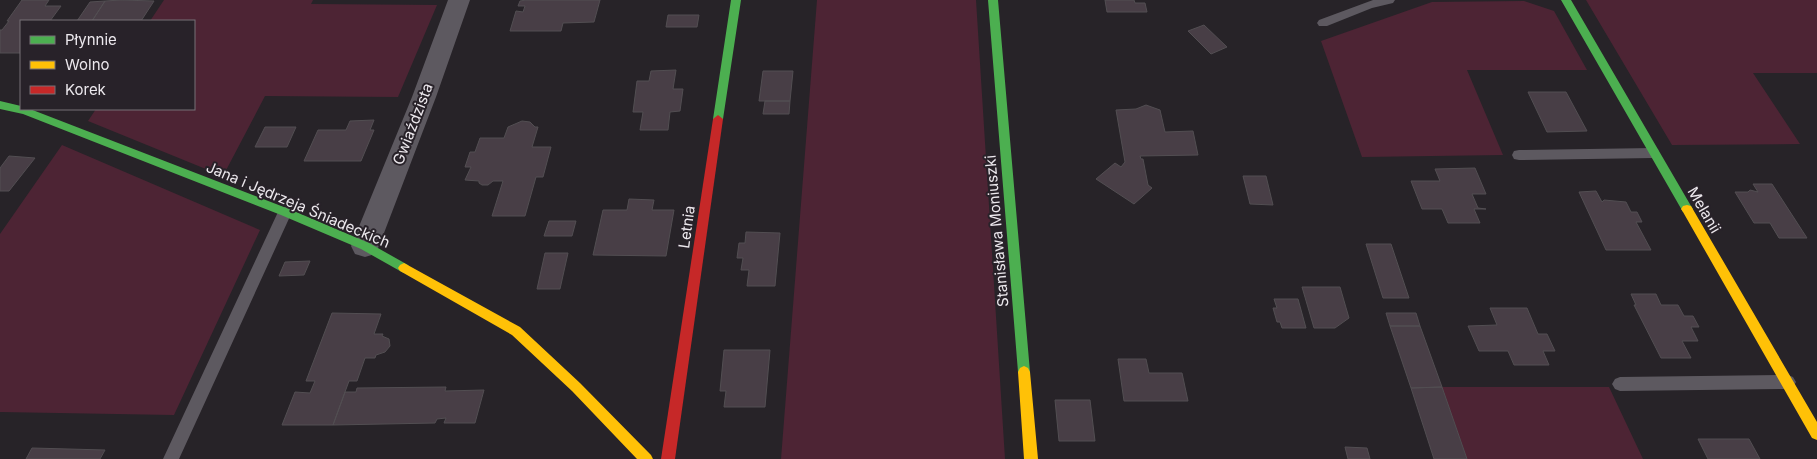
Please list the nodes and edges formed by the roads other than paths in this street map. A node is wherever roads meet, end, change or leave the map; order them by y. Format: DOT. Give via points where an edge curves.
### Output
graph roads {
  1 [pos="459,0"];
  2 [pos="736,0"];
  3 [pos="993,0"];
  4 [pos="1389,0"];
  5 [pos="1566,0"];
  6 [pos="1323,22"];
  7 [pos="0,105"];
  8 [pos="1653,153"];
  9 [pos="1518,155"];
  10 [pos="285,212"];
  11 [pos="365,246"];
  12 [pos="1788,382"];
  13 [pos="1620,384"];
  14 [pos="1817,434"];
  15 [pos="172,459"];
  16 [pos="646,459"];
  17 [pos="668,459"];
  18 [pos="1031,459"];
  1 -- 11 [label="street, Gwiaździsta"];
  2 -- 17 [label="street, Letnia"];
  3 -- 18 [label="street, Stanisława Moniuszki"];
  4 -- 6 [label="lane"];
  5 -- 8 [label="street, Melanii"];
  7 -- 10 [label="street, Jana i Jędrzeja Śniadeckich"];
  8 -- 9 [label="lane"];
  8 -- 12 [label="street, Melanii"];
  10 -- 11 [label="street, Jana i Jędrzeja Śniadeckich"];
  10 -- 15 [label="lane"];
  11 -- 16 [label="street, Jana i Jędrzeja Śniadeckich" via="516,331"];
  12 -- 13 [label="lane"];
  12 -- 14 [label="street, Melanii"];
}
